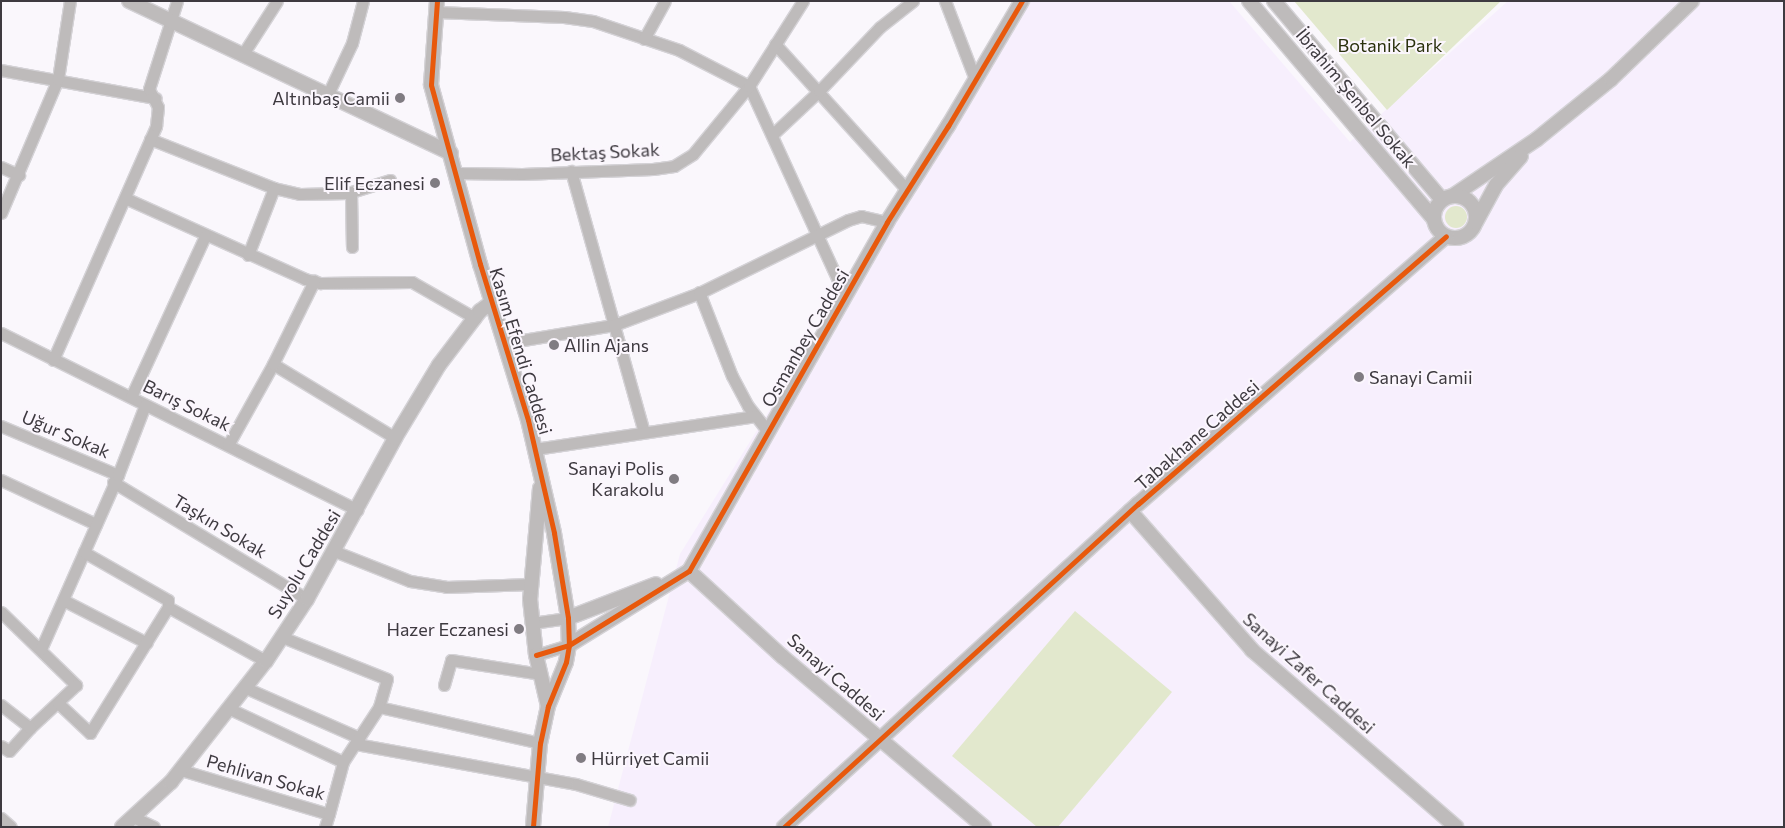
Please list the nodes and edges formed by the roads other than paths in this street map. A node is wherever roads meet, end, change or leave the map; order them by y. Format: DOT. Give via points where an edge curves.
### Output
graph roads {
  1 [pos="70,1"];
  2 [pos="130,1"];
  3 [pos="177,1"];
  4 [pos="277,1"];
  5 [pos="363,1"];
  6 [pos="665,1"];
  7 [pos="803,1"];
  8 [pos="913,1"];
  9 [pos="945,1"];
  10 [pos="1022,1"];
  11 [pos="1249,1"];
  12 [pos="1274,1"];
  13 [pos="1692,1"];
  14 [pos="436,6"];
  15 [pos="171,20"];
  16 [pos="1294,25"];
  17 [pos="1279,36"];
  18 [pos="644,39"];
  19 [pos="776,44"];
  20 [pos="243,54"];
  21 [pos="1,70"];
  22 [pos="58,79"];
  23 [pos="975,79"];
  24 [pos="749,86"];
  25 [pos="819,92"];
  26 [pos="328,94"];
  27 [pos="155,98"];
  28 [pos="772,135"];
  29 [pos="150,139"];
  30 [pos="1537,139"];
  31 [pos="451,153"];
  32 [pos="1,167"];
  33 [pos="571,172"];
  34 [pos="457,173"];
  35 [pos="19,175"];
  36 [pos="390,180"];
  37 [pos="274,188"];
  38 [pos="907,190"];
  39 [pos="352,192"];
  40 [pos="125,198"];
  41 [pos="1448,198"];
  42 [pos="1,213"];
  43 [pos="1434,219"];
  44 [pos="887,222"];
  45 [pos="1474,226"];
  46 [pos="817,235"];
  47 [pos="205,236"];
  48 [pos="1446,236"];
  49 [pos="352,247"];
  50 [pos="248,255"];
  51 [pos="314,281"];
  52 [pos="699,292"];
  53 [pos="845,296"];
  54 [pos="492,302"];
  55 [pos="475,318"];
  56 [pos="614,326"];
  57 [pos="1,333"];
  58 [pos="505,343"];
  59 [pos="52,360"];
  60 [pos="274,364"];
  61 [pos="132,397"];
  62 [pos="145,406"];
  63 [pos="756,416"];
  64 [pos="1,426"];
  65 [pos="644,432"];
  66 [pos="768,432"];
  67 [pos="396,438"];
  68 [pos="228,445"];
  69 [pos="536,449"];
  70 [pos="541,472"];
  71 [pos="116,478"];
  72 [pos="1,480"];
  73 [pos="357,510"];
  74 [pos="1130,511"];
  75 [pos="96,524"];
  76 [pos="334,551"];
  77 [pos="84,552"];
  78 [pos="689,571"];
  79 [pos="532,584"];
  80 [pos="308,599"];
  81 [pos="63,600"];
  82 [pos="168,607"];
  83 [pos="1,612"];
  84 [pos="568,618"];
  85 [pos="532,624"];
  86 [pos="282,637"];
  87 [pos="147,643"];
  88 [pos="569,646"];
  89 [pos="41,649"];
  90 [pos="536,656"];
  91 [pos="266,661"];
  92 [pos="540,674"];
  93 [pos="444,685"];
  94 [pos="246,688"];
  95 [pos="58,703"];
  96 [pos="1,705"];
  97 [pos="548,706"];
  98 [pos="378,707"];
  99 [pos="230,709"];
  100 [pos="30,728"];
  101 [pos="880,739"];
  102 [pos="358,741"];
  103 [pos="540,742"];
  104 [pos="1,746"];
  105 [pos="343,762"];
  106 [pos="181,770"];
  107 [pos="537,777"];
  108 [pos="630,800"];
  109 [pos="329,814"];
  110 [pos="133,817"];
  111 [pos="1,818"];
  112 [pos="11,827"];
  113 [pos="122,827"];
  114 [pos="154,827"];
  115 [pos="325,827"];
  116 [pos="533,827"];
  117 [pos="784,827"];
  118 [pos="984,827"];
  119 [pos="1456,827"];
  1 -- 22 [label="street"];
  2 -- 15 [label="street"];
  3 -- 15 [label="street"];
  4 -- 20 [label="street"];
  5 -- 26 [label="street" via="352,43"];
  6 -- 18 [label="street"];
  7 -- 19 [label="street, Bektaş Sokak"];
  8 -- 25 [label="street" via="880,28"];
  9 -- 23 [label="street"];
  10 -- 23 [label="street, Osmanbey Caddesi"];
  11 -- 17 [label="street, İbrahim Şenbel Sokak"];
  12 -- 16 [label="street, İbrahim Şenbel Sokak"];
  13 -- 30 [label="street" via="1611,79"];
  14 -- 18 [label="street" via="574,18 608,25"];
  14 -- 31 [label="street, Kasım Efendi Caddesi" via="431,85"];
  15 -- 20 [label="street"];
  15 -- 27 [label="street" via="149,89"];
  16 -- 17 [label="street"];
  16 -- 41 [label="street, İbrahim Şenbel Sokak"];
  17 -- 43 [label="street, İbrahim Şenbel Sokak"];
  18 -- 24 [label="street" via="679,50"];
  19 -- 24 [label="street, Bektaş Sokak"];
  19 -- 25 [label="street"];
  20 -- 26 [label="street"];
  21 -- 22 [label="street"];
  22 -- 27 [label="street"];
  22 -- 35 [label="street"];
  23 -- 38 [label="street, Osmanbey Caddesi"];
  24 -- 28 [label="street"];
  24 -- 33 [label="street, Bektaş Sokak" via="693,154 674,166"];
  25 -- 28 [label="street"];
  25 -- 38 [label="street"];
  26 -- 31 [label="street"];
  27 -- 29 [label="street" via="158,106 156,126"];
  28 -- 46 [label="street"];
  29 -- 37 [label="street"];
  29 -- 40 [label="street"];
  30 -- 41 [label="street"];
  30 -- 45 [label="street" via="1496,185"];
  31 -- 34 [label="street, Kasım Efendi Caddesi"];
  32 -- 35 [label="street"];
  33 -- 34 [label="street, Bektaş Sokak"];
  33 -- 56 [label="street"];
  34 -- 54 [label="street, Kasım Efendi Caddesi"];
  35 -- 42 [label="street"];
  36 -- 39 [label="street"];
  37 -- 39 [label="street" via="300,194"];
  37 -- 50 [label="street"];
  38 -- 44 [label="street, Osmanbey Caddesi"];
  39 -- 49 [label="street"];
  40 -- 47 [label="street"];
  40 -- 59 [label="street"];
  41 -- 43 [label="street" via="1434,212"];
  41 -- 45 [label="street" via="1462,198 1472,206"];
  43 -- 48 [label="street"];
  44 -- 46 [label="street" via="861,216"];
  44 -- 53 [label="street, Osmanbey Caddesi"];
  45 -- 48 [label="street" via="1465,235"];
  46 -- 52 [label="street"];
  46 -- 53 [label="street"];
  47 -- 50 [label="street"];
  47 -- 61 [label="street"];
  48 -- 74 [label="street, Tabakhane Caddesi"];
  50 -- 51 [label="street"];
  51 -- 55 [label="street" via="349,284 412,282"];
  51 -- 60 [label="street"];
  52 -- 56 [label="street"];
  52 -- 63 [label="street" via="732,376"];
  53 -- 66 [label="street, Osmanbey Caddesi"];
  54 -- 55 [label="street, Suyolu Caddesi"];
  54 -- 58 [label="street, Kasım Efendi Caddesi"];
  55 -- 67 [label="street, Suyolu Caddesi" via="439,365"];
  56 -- 58 [label="street"];
  56 -- 65 [label="street"];
  57 -- 59 [label="street, Barış Sokak"];
  58 -- 69 [label="street, Kasım Efendi Caddesi"];
  59 -- 61 [label="street, Barış Sokak"];
  60 -- 67 [label="street"];
  60 -- 68 [label="street"];
  61 -- 62 [label="street, Barış Sokak"];
  62 -- 68 [label="street, Barış Sokak"];
  62 -- 71 [label="street"];
  63 -- 65 [label="street"];
  63 -- 66 [label="street"];
  64 -- 71 [label="street, Uğur Sokak"];
  65 -- 69 [label="street"];
  66 -- 78 [label="street, Osmanbey Caddesi"];
  67 -- 73 [label="street, Suyolu Caddesi"];
  68 -- 73 [label="street, Barış Sokak"];
  69 -- 70 [label="street, Kasım Efendi Caddesi"];
  70 -- 79 [label="street, Kasım Efendi Caddesi"];
  70 -- 84 [label="street, Kasım Efendi Caddesi"];
  71 -- 75 [label="street"];
  71 -- 80 [label="street, Taşkın Sokak"];
  72 -- 75 [label="street"];
  73 -- 76 [label="street, Suyolu Caddesi"];
  74 -- 101 [label="street, Tabakhane Caddesi"];
  74 -- 119 [label="street, Sanayi Zafer Caddesi" via="1252,650"];
  75 -- 77 [label="street"];
  76 -- 79 [label="street" via="410,581 446,587"];
  76 -- 80 [label="street, Suyolu Caddesi"];
  77 -- 81 [label="street"];
  77 -- 82 [label="street" via="168,600"];
  78 -- 84 [label="street"];
  78 -- 88 [label="street, Osmanbey Caddesi"];
  78 -- 101 [label="street, Sanayi Caddesi"];
  79 -- 85 [label="street, Kasım Efendi Caddesi"];
  80 -- 86 [label="street, Suyolu Caddesi"];
  81 -- 87 [label="street"];
  81 -- 89 [label="street"];
  82 -- 87 [label="street"];
  82 -- 91 [label="street"];
  83 -- 89 [label="street"];
  84 -- 85 [label="street"];
  84 -- 88 [label="street, Kasım Efendi Caddesi"];
  85 -- 90 [label="street, Kasım Efendi Caddesi"];
  86 -- 91 [label="street, Suyolu Caddesi"];
  86 -- 98 [label="street" via="388,679"];
  87 -- 95 [label="street" via="90,733"];
  88 -- 90 [label="street"];
  88 -- 97 [label="street, Kasım Efendi Caddesi"];
  89 -- 95 [label="street" via="76,685"];
  90 -- 92 [label="street, Kasım Efendi Caddesi"];
  91 -- 94 [label="street, Suyolu Caddesi"];
  92 -- 93 [label="street" via="451,660"];
  92 -- 97 [label="street, Kasım Efendi Caddesi"];
  94 -- 99 [label="street, Suyolu Caddesi"];
  94 -- 102 [label="street"];
  95 -- 100 [label="street"];
  96 -- 100 [label="street"];
  97 -- 103 [label="street, Kasım Efendi Caddesi"];
  98 -- 102 [label="street"];
  98 -- 103 [label="street"];
  99 -- 105 [label="street"];
  99 -- 106 [label="street, Suyolu Caddesi"];
  100 -- 104 [label="street" via="9,752"];
  101 -- 117 [label="street, Tabakhane Caddesi"];
  101 -- 118 [label="street, Sanayi Caddesi"];
  102 -- 105 [label="street"];
  102 -- 107 [label="street"];
  103 -- 107 [label="street, Kasım Efendi Caddesi"];
  105 -- 109 [label="street"];
  106 -- 109 [label="street, Pehlivan Sokak"];
  106 -- 110 [label="street, Suyolu Caddesi"];
  107 -- 108 [label="street" via="576,784"];
  107 -- 116 [label="street, Kasım Efendi Caddesi"];
  109 -- 115 [label="street, Pehlivan Sokak"];
  110 -- 113 [label="street, Suyolu Caddesi"];
  110 -- 114 [label="street"];
  111 -- 112 [label="street"];
}
